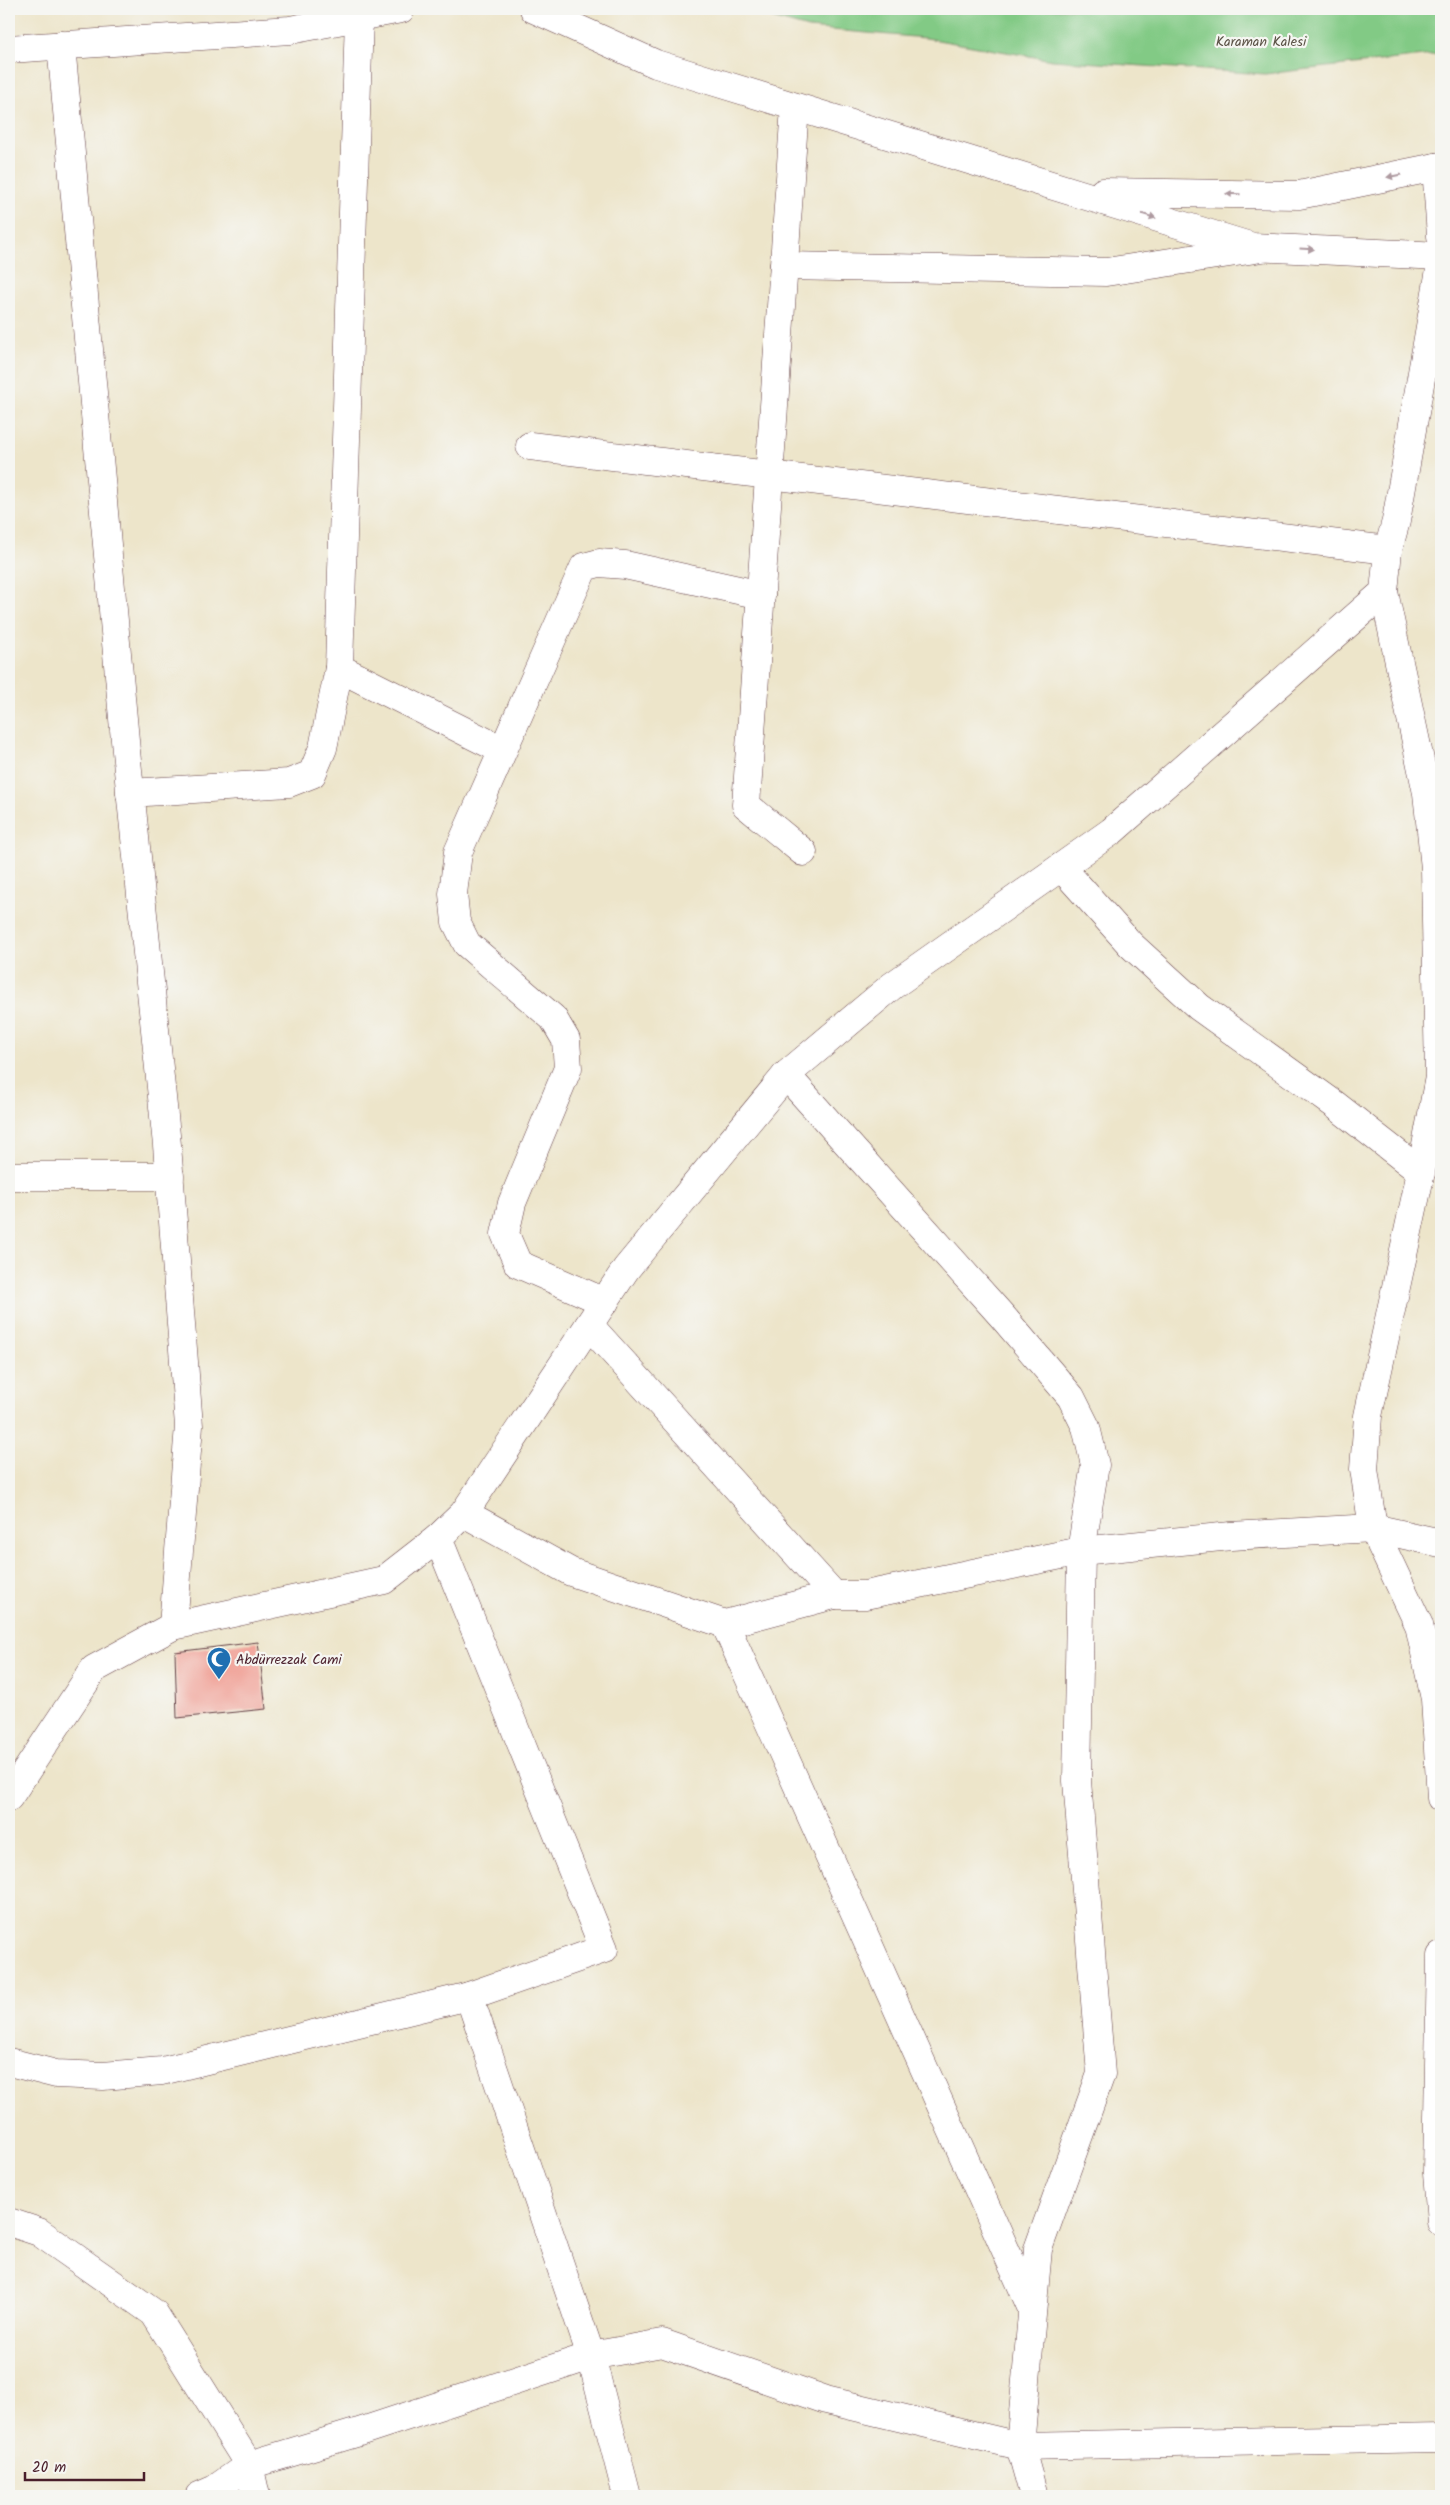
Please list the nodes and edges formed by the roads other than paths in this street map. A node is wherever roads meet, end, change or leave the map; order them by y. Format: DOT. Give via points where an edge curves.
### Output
graph roads {
  1 [pos="400,9"];
  2 [pos="534,9"];
  3 [pos="359,17"];
  4 [pos="62,46"];
  5 [pos="9,49"];
  6 [pos="795,107"];
  7 [pos="1439,166"];
  8 [pos="1069,192"];
  9 [pos="1441,236"];
  10 [pos="1264,247"];
  11 [pos="1441,256"];
  12 [pos="1441,264"];
  13 [pos="784,266"];
  14 [pos="530,446"];
  15 [pos="769,476"];
  16 [pos="1388,550"];
  17 [pos="1384,592"];
  18 [pos="761,596"];
  19 [pos="339,668"];
  20 [pos="502,750"];
  21 [pos="130,793"];
  22 [pos="1434,793"];
  23 [pos="803,852"];
  24 [pos="1061,867"];
  25 [pos="786,1075"];
  26 [pos="1421,1172"];
  27 [pos="9,1176"];
  28 [pos="170,1176"];
  29 [pos="605,1302"];
  30 [pos="589,1325"];
  31 [pos="464,1513"];
  32 [pos="1373,1528"];
  33 [pos="438,1538"];
  34 [pos="1441,1543"];
  35 [pos="1081,1551"];
  36 [pos="834,1595"];
  37 [pos="724,1624"];
  38 [pos="173,1626"];
  39 [pos="9,1798"];
  40 [pos="1441,1798"];
  41 [pos="1441,1956"];
  42 [pos="469,1996"];
  43 [pos="9,2062"];
  44 [pos="9,2222"];
  45 [pos="1441,2222"];
  46 [pos="1032,2311"];
  47 [pos="591,2356"];
  48 [pos="1441,2438"];
  49 [pos="1020,2446"];
  50 [pos="249,2465"];
  51 [pos="199,2496"];
  52 [pos="256,2496"];
  53 [pos="627,2496"];
  54 [pos="1034,2496"];
  1 -- 3 [label="street"];
  2 -- 6 [label="street" via="656,64"];
  3 -- 4 [label="street" via="290,30"];
  3 -- 19 [label="street"];
  4 -- 5 [label="street"];
  4 -- 21 [label="street"];
  6 -- 8 [label="street"];
  6 -- 13 [label="street"];
  7 -- 8 [label="street, one-way" via="1299,195"];
  7 -- 9 [label="street"];
  8 -- 10 [label="street, one-way" via="1253,247"];
  10 -- 11 [label="street, one-way"];
  10 -- 13 [label="street" via="1106,272"];
  12 -- 16 [label="street" via="1396,521"];
  13 -- 15 [label="street"];
  14 -- 15 [label="street"];
  15 -- 16 [label="street"];
  15 -- 18 [label="street"];
  16 -- 17 [label="street"];
  17 -- 22 [label="street"];
  17 -- 24 [label="street" via="1112,832"];
  18 -- 20 [label="street" via="625,565 599,563 584,567"];
  18 -- 23 [label="street" via="746,805"];
  19 -- 20 [label="street"];
  19 -- 21 [label="street" via="323,748 312,774 289,783"];
  20 -- 29 [label="street" via="458,852 453,894 456,922 468,944 553,1018 566,1040 568,1068 512,1202 505,1234 518,1264"];
  21 -- 28 [label="street"];
  22 -- 26 [label="street" via="1439,1077"];
  24 -- 25 [label="street" via="892,986"];
  24 -- 26 [label="street" via="1131,945 1199,1006"];
  25 -- 29 [label="street" via="626,1269"];
  25 -- 35 [label="street" via="1071,1397 1086,1427 1095,1465"];
  26 -- 32 [label="street" via="1368,1416 1364,1469"];
  27 -- 28 [label="street"];
  28 -- 38 [label="street" via="190,1426"];
  29 -- 30 [label="street"];
  30 -- 31 [label="street"];
  30 -- 36 [label="street"];
  31 -- 33 [label="street"];
  31 -- 37 [label="street" via="571,1572"];
  32 -- 34 [label="street"];
  32 -- 35 [label="street" via="1231,1536"];
  32 -- 40 [label="street" via="1419,1625 1435,1699"];
  33 -- 38 [label="street" via="384,1580"];
  33 -- 42 [label="street" via="604,1949"];
  35 -- 36 [label="street" via="865,1594"];
  35 -- 46 [label="street" via="1077,1781 1101,2074 1038,2249"];
  36 -- 37 [label="street"];
  37 -- 46 [label="street"];
  38 -- 39 [label="street" via="94,1669"];
  41 -- 45 [label="street" via="1437,2173"];
  42 -- 43 [label="street" via="162,2071 103,2076 56,2074"];
  42 -- 47 [label="street"];
  44 -- 50 [label="street" via="39,2232 154,2313"];
  46 -- 49 [label="street"];
  47 -- 49 [label="street" via="662,2343 826,2400"];
  47 -- 50 [label="street"];
  47 -- 53 [label="street"];
  48 -- 49 [label="street"];
  49 -- 54 [label="street"];
  50 -- 51 [label="street"];
  50 -- 52 [label="street"];
}
